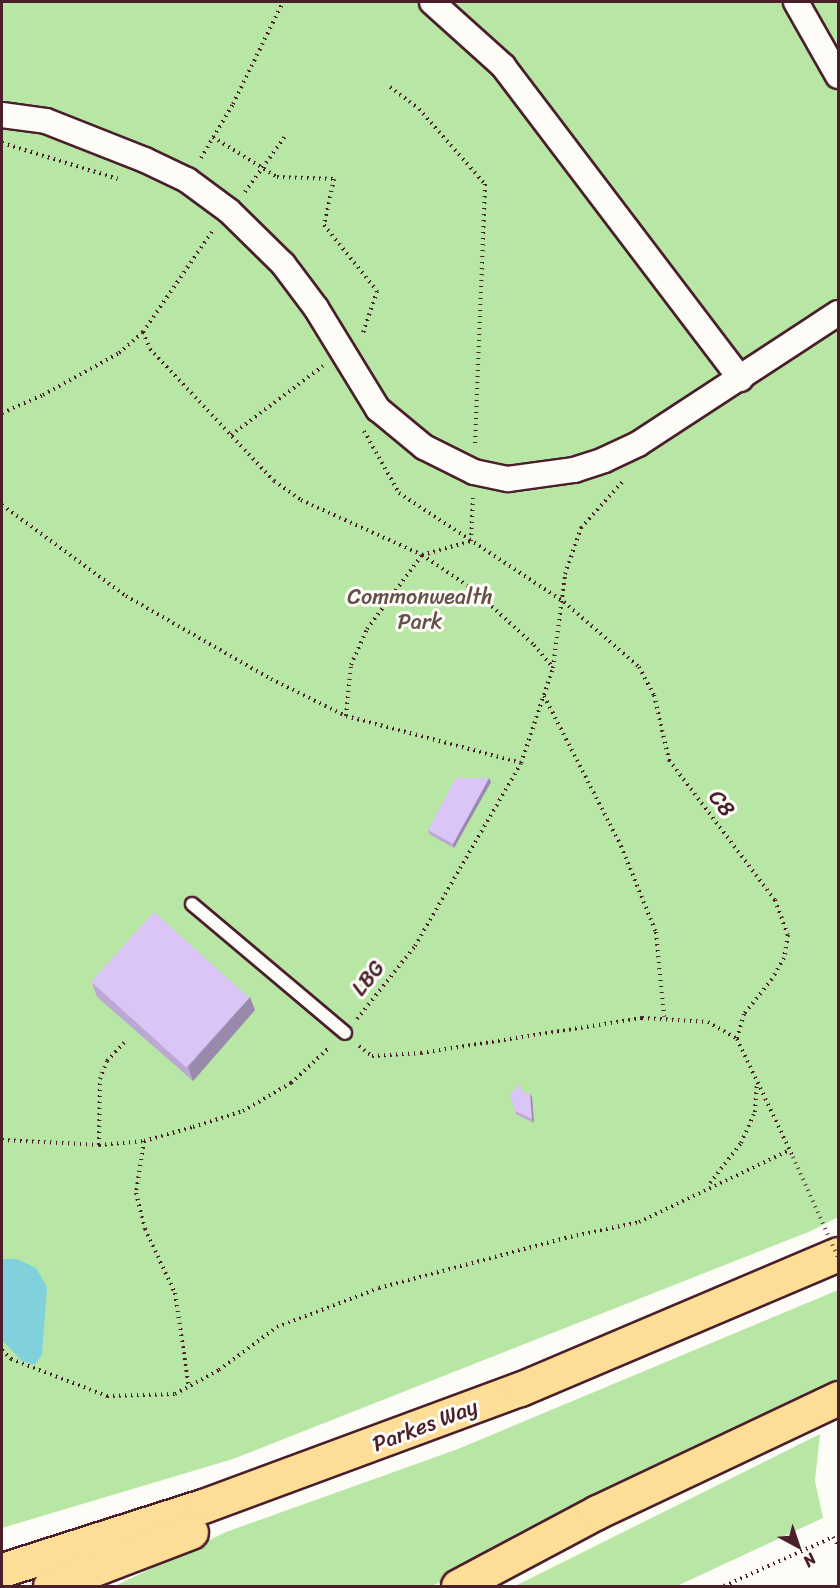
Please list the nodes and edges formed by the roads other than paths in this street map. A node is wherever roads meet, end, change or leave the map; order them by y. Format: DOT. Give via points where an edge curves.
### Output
graph roads {
  1 [pos="432,2"];
  2 [pos="796,2"];
  3 [pos="838,76"];
  4 [pos="2,116"];
  5 [pos="838,313"];
  6 [pos="741,379"];
  7 [pos="192,904"];
  8 [pos="345,1033"];
  9 [pos="838,1256"];
  10 [pos="838,1265"];
  11 [pos="838,1398"];
  12 [pos="2,1570"];
  13 [pos="50,1587"];
  14 [pos="458,1587"];
  1 -- 6 [label="street" via="503,66"];
  2 -- 3 [label="street"];
  4 -- 6 [label="street" via="46,121 188,180 229,211 283,264 378,409 424,447 474,472 508,479 574,470 604,460 638,444"];
  5 -- 6 [label="street"];
  7 -- 8 [label="lane"];
  9 -- 12 [label="highway, Parkes Way" via="520,1389 203,1506"];
  10 -- 13 [label="highway" via="751,1308 592,1375"];
  11 -- 14 [label="highway" via="597,1512"];
}
